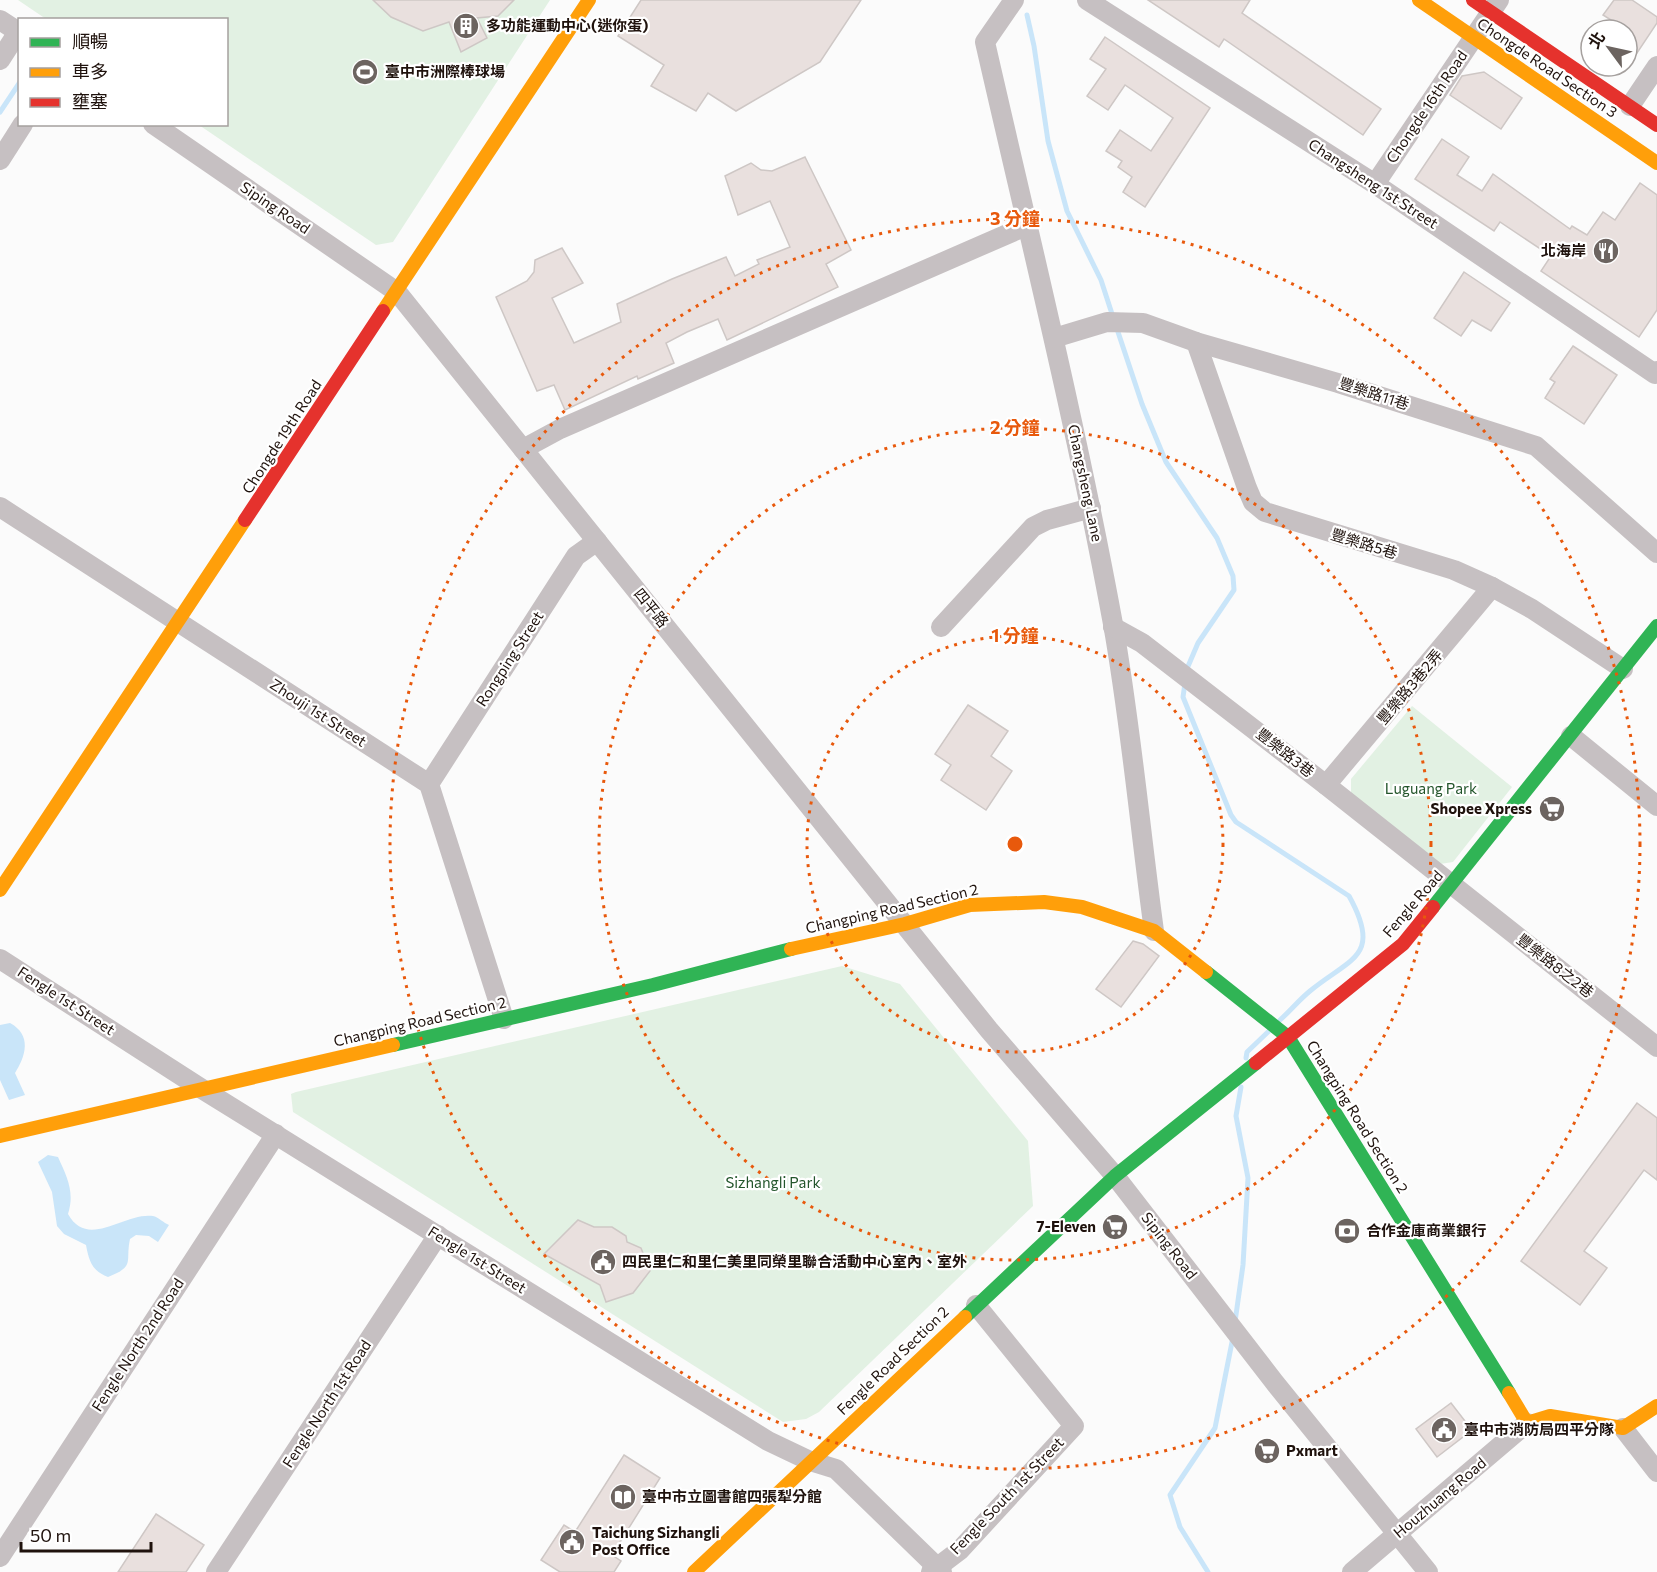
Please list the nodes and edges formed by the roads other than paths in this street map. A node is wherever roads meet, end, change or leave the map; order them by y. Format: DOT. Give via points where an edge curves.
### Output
graph roads {
  1 [pos="589,0"];
  2 [pos="1014,0"];
  3 [pos="1087,0"];
  4 [pos="1419,0"];
  5 [pos="1473,0"];
  6 [pos="1495,6"];
  7 [pos="0,20"];
  8 [pos="18,31"];
  9 [pos="18,33"];
  10 [pos="1474,37"];
  11 [pos="0,60"];
  12 [pos="1657,66"];
  13 [pos="1630,106"];
  14 [pos="1657,125"];
  15 [pos="22,126"];
  16 [pos="156,126"];
  17 [pos="0,160"];
  18 [pos="1657,163"];
  19 [pos="1375,184"];
  20 [pos="1026,226"];
  21 [pos="397,292"];
  22 [pos="1054,338"];
  23 [pos="1196,342"];
  24 [pos="1656,372"];
  25 [pos="523,449"];
  26 [pos="0,507"];
  27 [pos="1090,508"];
  28 [pos="597,541"];
  29 [pos="1657,553"];
  30 [pos="1492,587"];
  31 [pos="178,623"];
  32 [pos="1657,626"];
  33 [pos="941,627"];
  34 [pos="1113,627"];
  35 [pos="1623,669"];
  36 [pos="1571,736"];
  37 [pos="429,784"];
  38 [pos="1326,785"];
  39 [pos="1657,806"];
  40 [pos="1452,885"];
  41 [pos="0,890"];
  42 [pos="905,924"];
  43 [pos="1154,931"];
  44 [pos="0,959"];
  45 [pos="504,1019"];
  46 [pos="1288,1037"];
  47 [pos="1657,1047"];
  48 [pos="202,1089"];
  49 [pos="276,1134"];
  50 [pos="0,1136"];
  51 [pos="1115,1176"];
  52 [pos="438,1235"];
  53 [pos="976,1305"];
  54 [pos="1657,1406"];
  55 [pos="1527,1424"];
  56 [pos="1623,1428"];
  57 [pos="810,1461"];
  58 [pos="1657,1472"];
  59 [pos="1397,1535"];
  60 [pos="0,1557"];
  61 [pos="936,1570"];
  62 [pos="216,1572"];
  63 [pos="694,1572"];
  64 [pos="1352,1572"];
  65 [pos="1428,1572"];
  1 -- 21 [label="street, Chongde 19th Road"];
  2 -- 20 [label="street, Changsheng Lane" via="985,42"];
  3 -- 19 [label="street, Changsheng 1st Street"];
  4 -- 10 [label="street, Chongde Road Section 3"];
  5 -- 6 [label="street, Chongde Road Section 3"];
  6 -- 10 [label="street, Chongde 16th Road"];
  6 -- 13 [label="street, Chongde Road Section 3"];
  7 -- 8 [label="street"];
  9 -- 11 [label="street"];
  10 -- 18 [label="street, Chongde Road Section 3"];
  10 -- 19 [label="street, Chongde 16th Road"];
  12 -- 13 [label="street"];
  13 -- 14 [label="street, Chongde Road Section 3"];
  15 -- 17 [label="street"];
  16 -- 21 [label="street, Siping Road"];
  19 -- 24 [label="street, Changsheng 1st Street"];
  20 -- 22 [label="street, Changsheng Lane"];
  20 -- 25 [label="street" via="560,429"];
  21 -- 25 [label="street, 四平路"];
  21 -- 31 [label="street, Chongde 19th Road"];
  22 -- 23 [label="street, 豐樂路11巷" via="1107,322 1143,323"];
  22 -- 27 [label="street, Changsheng Lane"];
  23 -- 29 [label="street, 豐樂路11巷" via="1338,382 1536,446"];
  23 -- 30 [label="street, 豐樂路5巷" via="1247,488 1253,502 1265,512 1454,570"];
  25 -- 28 [label="street, 四平路"];
  26 -- 31 [label="street, Zhouji 1st Street"];
  27 -- 33 [label="street" via="1033,527"];
  27 -- 34 [label="street, Changsheng Lane"];
  28 -- 37 [label="street, Rongping Street" via="576,556"];
  28 -- 42 [label="street, 四平路"];
  30 -- 35 [label="street, 豐樂路5巷"];
  30 -- 38 [label="street, 豐樂路3巷2弄"];
  31 -- 37 [label="street, Zhouji 1st Street"];
  31 -- 41 [label="street, Chongde 19th Road"];
  32 -- 35 [label="street, Fengle Road"];
  34 -- 38 [label="street, 豐樂路3巷" via="1142,644"];
  34 -- 43 [label="street, Changsheng Lane"];
  35 -- 36 [label="street, Fengle Road"];
  36 -- 39 [label="street"];
  36 -- 40 [label="street, Fengle Road"];
  37 -- 45 [label="street"];
  38 -- 40 [label="street, 豐樂路3巷"];
  40 -- 46 [label="street, Fengle Road" via="1403,944"];
  40 -- 47 [label="street, 豐樂路8之2巷"];
  42 -- 43 [label="street, Changping Road Section 2" via="970,905 1050,903 1082,907"];
  42 -- 45 [label="street, Changping Road Section 2"];
  42 -- 51 [label="street, Siping Road" via="989,1030"];
  43 -- 46 [label="street, Changping Road Section 2"];
  44 -- 48 [label="street, Fengle 1st Street"];
  45 -- 48 [label="street, Changping Road Section 2"];
  46 -- 51 [label="street, Fengle Road"];
  46 -- 55 [label="street, Changping Road Section 2"];
  48 -- 49 [label="street, Fengle 1st Street"];
  48 -- 50 [label="street, Changping Road Section 2"];
  49 -- 52 [label="street, Fengle 1st Street"];
  49 -- 60 [label="street, Fengle North 2nd Road"];
  51 -- 53 [label="street, Fengle Road Section 2"];
  51 -- 59 [label="street, Siping Road"];
  52 -- 57 [label="street, Fengle 1st Street" via="768,1441"];
  52 -- 62 [label="street, Fengle North 1st Road"];
  53 -- 57 [label="street, Fengle Road Section 2"];
  53 -- 61 [label="street, Fengle South 1st Street" via="1074,1426 960,1550"];
  54 -- 56 [label="street"];
  55 -- 56 [label="street" via="1550,1416"];
  55 -- 59 [label="street, Houzhuang Road"];
  56 -- 58 [label="street"];
  57 -- 61 [label="street, Fengle 1st Street" via="836,1469"];
  57 -- 63 [label="street, Fengle Road Section 2"];
  59 -- 64 [label="street, Houzhuang Road"];
  59 -- 65 [label="street, Siping Road"];
}
